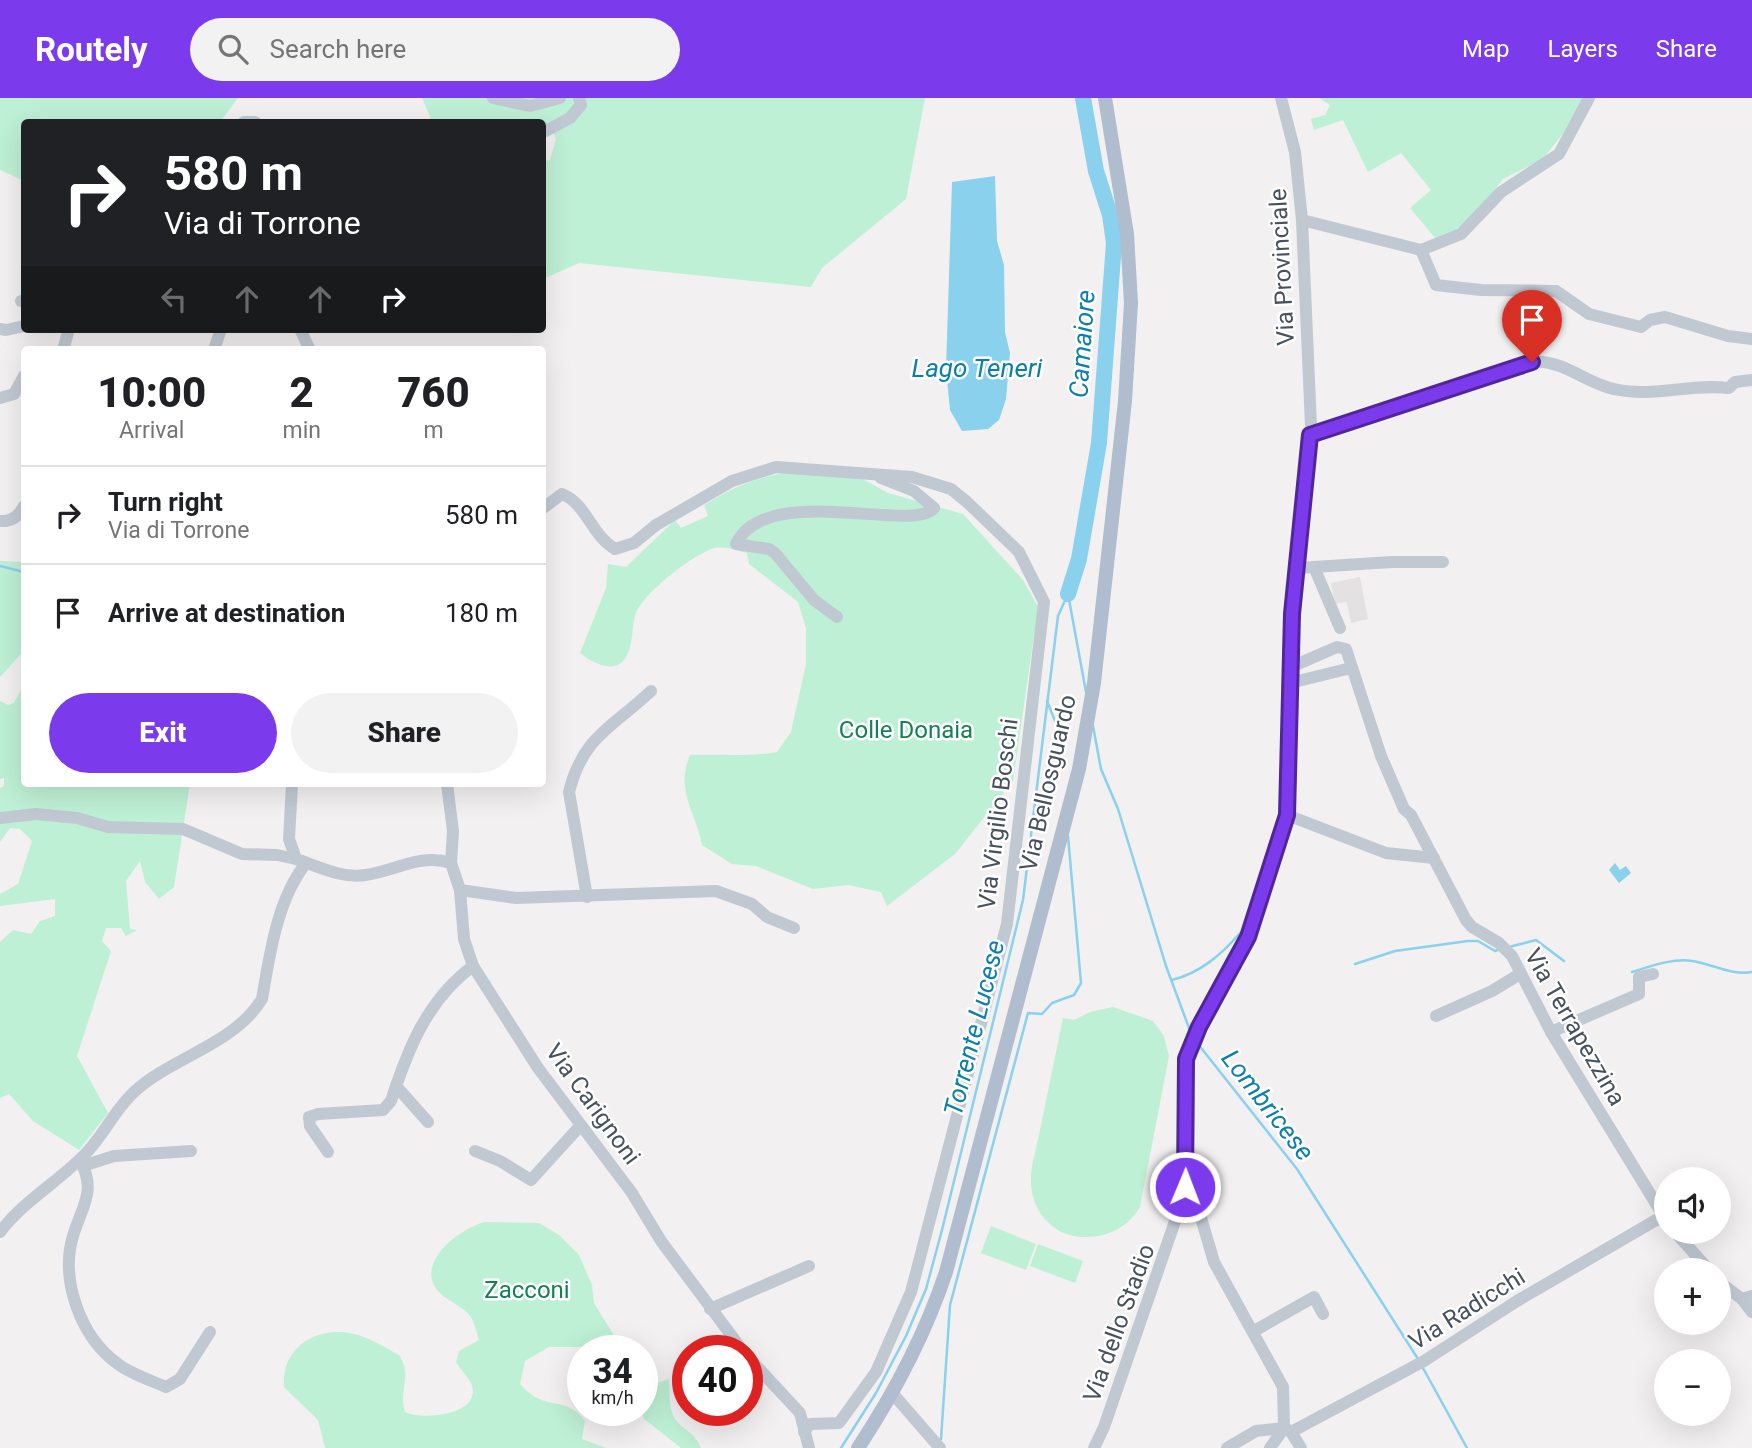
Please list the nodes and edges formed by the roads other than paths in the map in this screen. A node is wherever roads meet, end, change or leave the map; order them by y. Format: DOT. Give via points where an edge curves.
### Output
graph roads {
  1 [pos="493,98"];
  2 [pos="560,98"];
  3 [pos="579,98"];
  4 [pos="1105,98"];
  5 [pos="1281,98"];
  6 [pos="1589,98"];
  7 [pos="546,131"];
  8 [pos="1302,220"];
  9 [pos="1421,250"];
  10 [pos="21,327"];
  11 [pos="2,333"];
  12 [pos="1752,339"];
  13 [pos="1752,380"];
  14 [pos="21,381"];
  15 [pos="0,398"];
  16 [pos="1310,435"];
  17 [pos="874,475"];
  18 [pos="546,506"];
  19 [pos="21,511"];
  20 [pos="0,521"];
  21 [pos="1443,562"];
  22 [pos="1314,567"];
  23 [pos="1298,568"];
  24 [pos="837,617"];
  25 [pos="1340,628"];
  26 [pos="1291,667"];
  27 [pos="1351,668"];
  28 [pos="1290,683"];
  29 [pos="651,691"];
  30 [pos="292,787"];
  31 [pos="447,787"];
  32 [pos="1287,815"];
  33 [pos="0,818"];
  34 [pos="1434,858"];
  35 [pos="301,861"];
  36 [pos="451,863"];
  37 [pos="460,891"];
  38 [pos="587,897"];
  39 [pos="794,928"];
  40 [pos="473,966"];
  41 [pos="1520,974"];
  42 [pos="1653,974"];
  43 [pos="1436,1016"];
  44 [pos="1551,1032"];
  45 [pos="396,1086"];
  46 [pos="428,1122"];
  47 [pos="580,1126"];
  48 [pos="191,1151"];
  49 [pos="475,1151"];
  50 [pos="328,1152"];
  51 [pos="81,1163"];
  52 [pos="1186,1166"];
  53 [pos="1654,1202"];
  54 [pos="1177,1224"];
  55 [pos="1654,1224"];
  56 [pos="1201,1226"];
  57 [pos="0,1232"];
  58 [pos="1686,1244"];
  59 [pos="1698,1258"];
  60 [pos="809,1266"];
  61 [pos="1742,1296"];
  62 [pos="710,1309"];
  63 [pos="1752,1312"];
  64 [pos="1323,1314"];
  65 [pos="1254,1331"];
  66 [pos="210,1332"];
  67 [pos="730,1335"];
  68 [pos="763,1373"];
  69 [pos="893,1394"];
  70 [pos="1288,1430"];
  71 [pos="804,1432"];
  72 [pos="809,1448"];
  73 [pos="858,1448"];
  74 [pos="940,1448"];
  75 [pos="1094,1448"];
  76 [pos="1227,1448"];
  77 [pos="1270,1448"];
  78 [pos="1301,1448"];
  1 -- 2 [label="street" via="530,106"];
  3 -- 7 [label="street" via="581,105 570,118"];
  4 -- 69 [label="main road, Via Bellosguardo" via="1128,234 1131,303 1125,401 1094,683 1022,989 946,1272 933,1311"];
  5 -- 8 [label="street, Via Provinciale" via="1295,152"];
  6 -- 9 [label="street" via="1559,154 1500,192 1461,233"];
  8 -- 9 [label="street"];
  8 -- 16 [label="street, Via Provinciale"];
  9 -- 12 [label="street" via="1436,285 1556,291 1589,314 1641,327 1665,317"];
  10 -- 11 [label="street"];
  13 -- 16 [label="street" via="1735,382 1729,388 1693,387 1660,393 1617,390 1553,363 1532,362"];
  14 -- 15 [label="street" via="14,394"];
  16 -- 23 [label="street, Via dello Stadio"];
  17 -- 18 [label="street" via="803,466 759,471 615,549 602,540 576,499 562,494"];
  17 -- 24 [label="street" via="914,491 934,508 899,515 805,511 765,520 746,531 736,544 769,549 814,600"];
  17 -- 71 [label="street, Via Virgilio Boschi" via="923,479 960,495 1019,552 1044,602 1007,924 922,1256 904,1311 876,1372 839,1423 810,1424"];
  19 -- 20 [label="street" via="7,522"];
  21 -- 22 [label="street"];
  22 -- 23 [label="street"];
  22 -- 25 [label="street"];
  23 -- 26 [label="street, Via dello Stadio"];
  26 -- 27 [label="street" via="1343,646"];
  26 -- 28 [label="street, Via dello Stadio"];
  27 -- 28 [label="street"];
  27 -- 34 [label="street, Via Terrapezzina" via="1404,809"];
  28 -- 32 [label="street, Via dello Stadio"];
  29 -- 38 [label="street" via="589,744 572,780 569,792"];
  30 -- 35 [label="street" via="289,839"];
  31 -- 36 [label="street" via="453,831"];
  32 -- 34 [label="street" via="1386,853"];
  32 -- 52 [label="street, Via dello Stadio" via="1248,937 1186,1059"];
  33 -- 35 [label="street" via="36,814 108,827 183,829 229,851"];
  34 -- 41 [label="street, Via Terrapezzina" via="1472,927 1504,947"];
  35 -- 36 [label="street" via="363,876 427,859"];
  35 -- 51 [label="street" via="280,917 262,999 255,1010 232,1030 133,1093"];
  36 -- 37 [label="street, Via Carignoni"];
  37 -- 38 [label="street" via="516,898"];
  37 -- 40 [label="street, Via Carignoni" via="464,939"];
  38 -- 39 [label="street" via="716,891 752,904 767,917"];
  40 -- 45 [label="street" via="451,982 417,1030"];
  40 -- 47 [label="street, Via Carignoni"];
  41 -- 43 [label="street"];
  41 -- 44 [label="street, Via Terrapezzina"];
  42 -- 44 [label="street" via="1639,977 1639,994"];
  44 -- 53 [label="street, Via Terrapezzina"];
  45 -- 46 [label="street"];
  45 -- 50 [label="street" via="383,1110 309,1117"];
  47 -- 49 [label="street" via="530,1180"];
  47 -- 62 [label="street, Via Carignoni" via="632,1193"];
  48 -- 51 [label="street"];
  51 -- 57 [label="street" via="30,1200"];
  51 -- 66 [label="street" via="87,1173 86,1205 73,1234 67,1266 74,1298 98,1347 119,1365 166,1387 180,1379"];
  52 -- 54 [label="street, Via dello Stadio"];
  52 -- 56 [label="street"];
  54 -- 56 [label="street"];
  54 -- 75 [label="street, Via dello Stadio"];
  55 -- 70 [label="street, Via Radicchi" via="1517,1301 1410,1369"];
  56 -- 65 [label="street" via="1214,1262"];
  58 -- 59 [label="street"];
  60 -- 62 [label="street"];
  61 -- 63 [label="street"];
  62 -- 67 [label="street, Via Carignoni"];
  64 -- 65 [label="street" via="1314,1297"];
  65 -- 70 [label="street" via="1283,1387"];
  68 -- 71 [label="street" via="800,1413"];
  69 -- 73 [label="main road, Via Bellosguardo"];
  69 -- 74 [label="street"];
  70 -- 76 [label="street" via="1256,1431"];
  70 -- 77 [label="street"];
  70 -- 78 [label="street"];
  71 -- 72 [label="street"];
}
